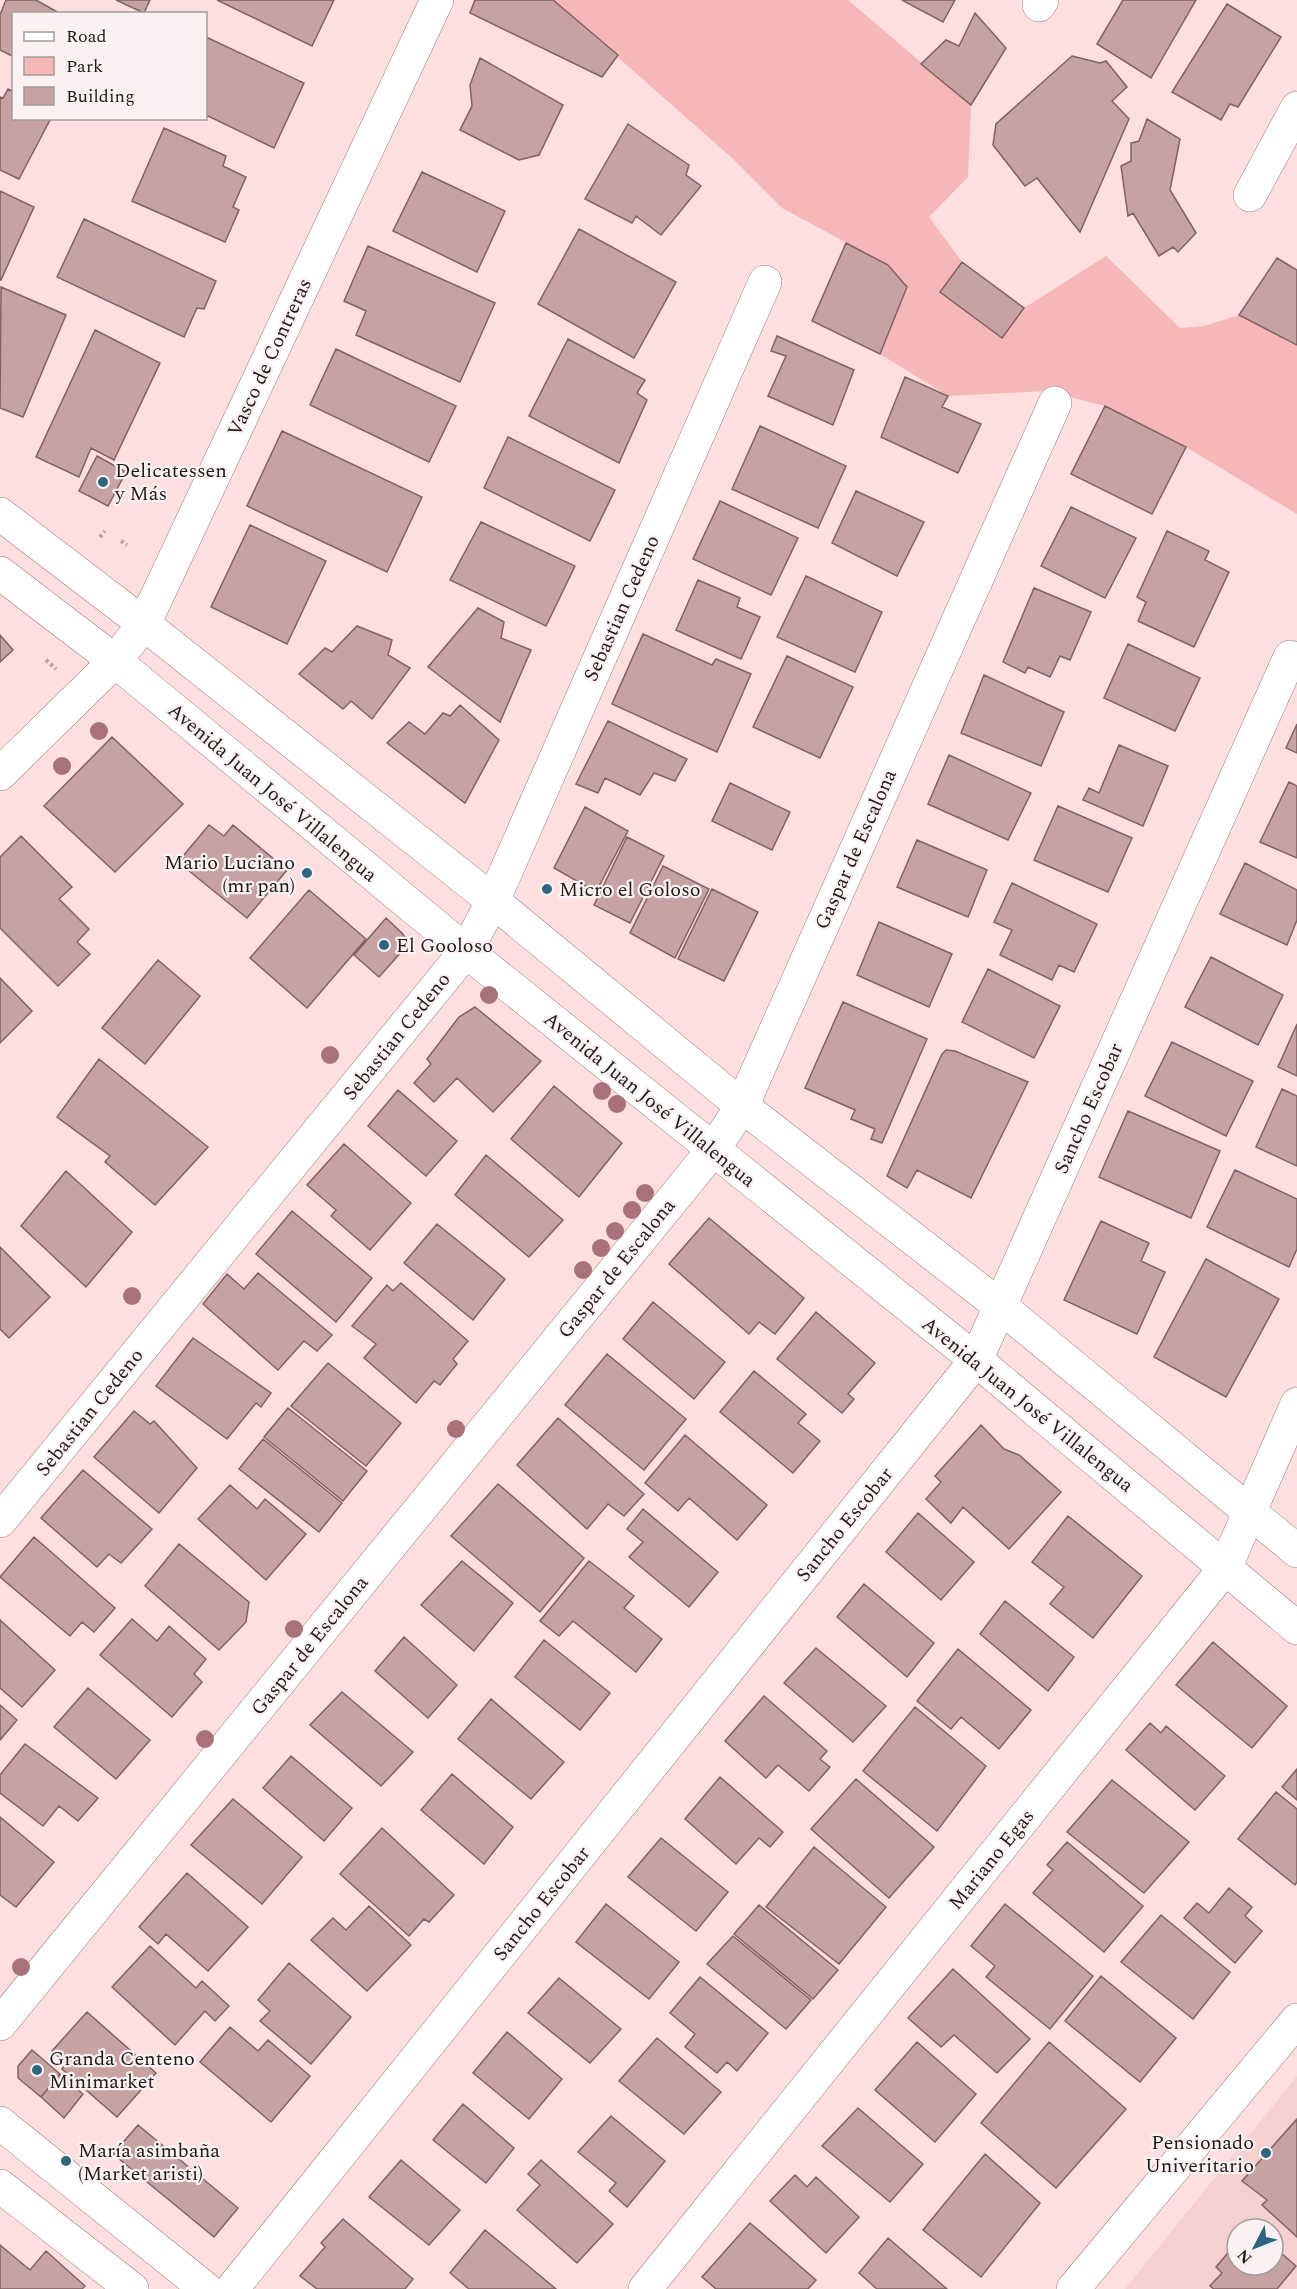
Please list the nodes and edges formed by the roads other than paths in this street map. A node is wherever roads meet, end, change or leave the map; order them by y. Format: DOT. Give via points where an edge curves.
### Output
graph roads {
  1 [pos="437,0"];
  2 [pos="1297,108"];
  3 [pos="1250,195"];
  4 [pos="765,282"];
  5 [pos="1055,402"];
  6 [pos="0,514"];
  7 [pos="0,573"];
  8 [pos="144,624"];
  9 [pos="1290,657"];
  10 [pos="115,661"];
  11 [pos="0,774"];
  12 [pos="493,901"];
  13 [pos="466,951"];
  14 [pos="742,1106"];
  15 [pos="713,1150"];
  16 [pos="999,1306"];
  17 [pos="975,1360"];
  18 [pos="1297,1404"];
  19 [pos="1250,1512"];
  20 [pos="0,1521"];
  21 [pos="1297,1551"];
  22 [pos="1225,1568"];
  23 [pos="1297,1628"];
  24 [pos="1297,2020"];
  25 [pos="0,2024"];
  26 [pos="3,2132"];
  27 [pos="0,2186"];
  28 [pos="132,2289"];
  29 [pos="206,2289"];
  30 [pos="232,2289"];
  31 [pos="645,2289"];
  32 [pos="1073,2289"];
  1 -- 8 [label="street, Vasco de Contreras"];
  2 -- 3 [label="street"];
  4 -- 12 [label="street, Sebastian Cedeno"];
  5 -- 14 [label="street, Gaspar de Escalona"];
  6 -- 8 [label="street"];
  7 -- 10 [label="street, Avenida Juan José Villalengua"];
  8 -- 10 [label="street, Vasco de Contreras"];
  8 -- 12 [label="street"];
  9 -- 16 [label="street, Sancho Escobar"];
  10 -- 11 [label="street, Vasco de Contreras"];
  10 -- 13 [label="street, Avenida Juan José Villalengua"];
  12 -- 13 [label="street, Sebastian Cedeno"];
  12 -- 14 [label="street"];
  13 -- 15 [label="street, Avenida Juan José Villalengua"];
  13 -- 20 [label="street, Sebastian Cedeno"];
  14 -- 15 [label="street, Gaspar de Escalona"];
  14 -- 16 [label="street"];
  15 -- 17 [label="street, Avenida Juan José Villalengua"];
  15 -- 25 [label="street, Gaspar de Escalona"];
  16 -- 17 [label="street, Sancho Escobar"];
  16 -- 19 [label="street"];
  17 -- 22 [label="street, Avenida Juan José Villalengua"];
  17 -- 30 [label="street, Sancho Escobar"];
  18 -- 19 [label="street, Mariano Egas"];
  19 -- 21 [label="street"];
  19 -- 22 [label="street, Mariano Egas"];
  22 -- 23 [label="street, Avenida Juan José Villalengua"];
  22 -- 31 [label="street, Mariano Egas"];
  24 -- 32 [label="street"];
  26 -- 29 [label="street"];
  27 -- 28 [label="street"];
}
